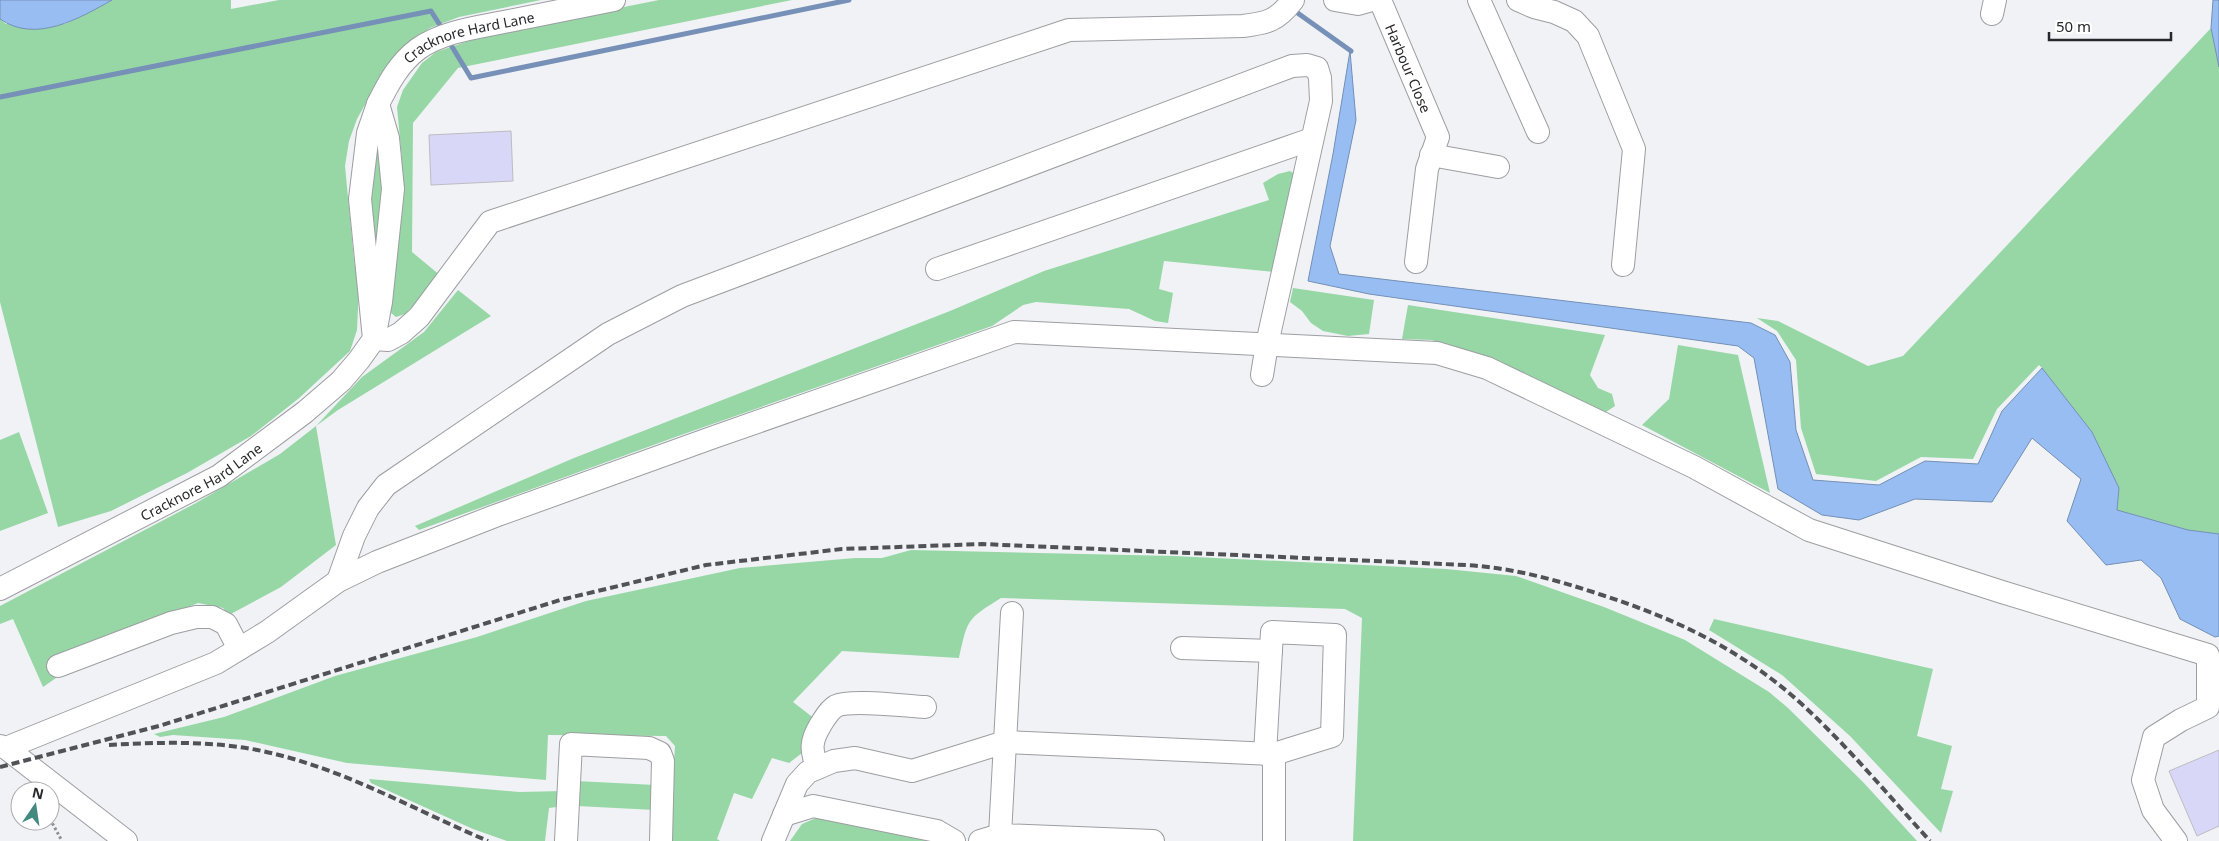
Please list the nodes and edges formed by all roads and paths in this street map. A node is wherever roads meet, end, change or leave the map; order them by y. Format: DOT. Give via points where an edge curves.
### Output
graph roads {
  1 [pos="614,0"];
  2 [pos="1293,0"];
  3 [pos="1335,0"];
  4 [pos="1372,0"];
  5 [pos="1380,0"];
  6 [pos="1479,0"];
  7 [pos="1518,0"];
  8 [pos="378,104"];
  9 [pos="1538,132"];
  10 [pos="1312,140"];
  11 [pos="1434,146"];
  12 [pos="1498,167"];
  13 [pos="1416,262"];
  14 [pos="1623,265"];
  15 [pos="938,268"];
  16 [pos="374,339"];
  17 [pos="1266,344"];
  18 [pos="1262,374"];
  19 [pos="338,581"];
  20 [pos="0,588"];
  21 [pos="1012,613"];
  22 [pos="1182,648"];
  23 [pos="239,649"];
  24 [pos="1271,651"];
  25 [pos="2213,656"];
  26 [pos="58,666"];
  27 [pos="925,707"];
  28 [pos="1005,742"];
  29 [pos="3,747"];
  30 [pos="1269,754"];
  31 [pos="817,768"];
  32 [pos="784,815"];
  33 [pos="990,838"];
  34 [pos="126,841"];
  35 [pos="566,841"];
  36 [pos="661,841"];
  37 [pos="773,841"];
  38 [pos="954,841"];
  39 [pos="1153,841"];
  40 [pos="1274,841"];
  41 [pos="2176,841"];
  1 -- 8 [label="lane, Cracknore Hard Lane" via="439,39 419,49 404,62"];
  2 -- 16 [label="lane" via="1281,14 1267,23 1070,30 490,222 419,317 402,333 388,340"];
  3 -- 4 [label="lane" via="1358,4"];
  5 -- 11 [label="lane, Harbour Close"];
  6 -- 9 [label="lane"];
  7 -- 14 [label="lane" via="1574,21 1588,36 1634,149"];
  8 -- 16 [label="lane, Cracknore Hard Lane" via="368,133 360,199"];
  8 -- 16 [label="lane, Cracknore Hard Lane" via="388,138 393,189 384,283"];
  10 -- 15 [label="lane"];
  10 -- 17 [label="lane"];
  10 -- 19 [label="lane" via="1321,100 1320,78 1317,68 1292,66 682,296 608,334 386,485 368,508 354,536"];
  11 -- 12 [label="lane"];
  11 -- 13 [label="lane" via="1426,169"];
  16 -- 20 [label="lane, Cracknore Hard Lane" via="341,380 305,412 219,476"];
  17 -- 18 [label="lane"];
  17 -- 19 [label="lane" via="1014,332 495,516 377,562"];
  17 -- 25 [label="lane" via="1437,353 1487,368 1694,466 1809,530"];
  19 -- 23 [label="lane"];
  21 -- 28 [label="lane"];
  22 -- 24 [label="lane"];
  23 -- 26 [label="lane" via="226,624 212,617 196,617 171,623"];
  23 -- 29 [label="lane" via="216,663"];
  24 -- 30 [label="lane"];
  24 -- 30 [label="lane" via="1272,632 1335,635 1332,736"];
  25 -- 41 [label="lane" via="2208,707 2154,737 2143,780 2153,810"];
  27 -- 31 [label="lane" via="837,706 830,710 811,744"];
  28 -- 30 [label="lane"];
  28 -- 31 [label="lane" via="912,771 855,758 834,760"];
  28 -- 33 [label="lane"];
  29 -- 34 [label="lane"];
  30 -- 40 [label="lane"];
  31 -- 32 [label="lane" via="797,784"];
  32 -- 37 [label="lane"];
  32 -- 38 [label="lane" via="813,806 937,831"];
  33 -- 39 [label="lane"];
  35 -- 36 [label="lane" via="571,744 649,748 660,753 663,761"];
}
